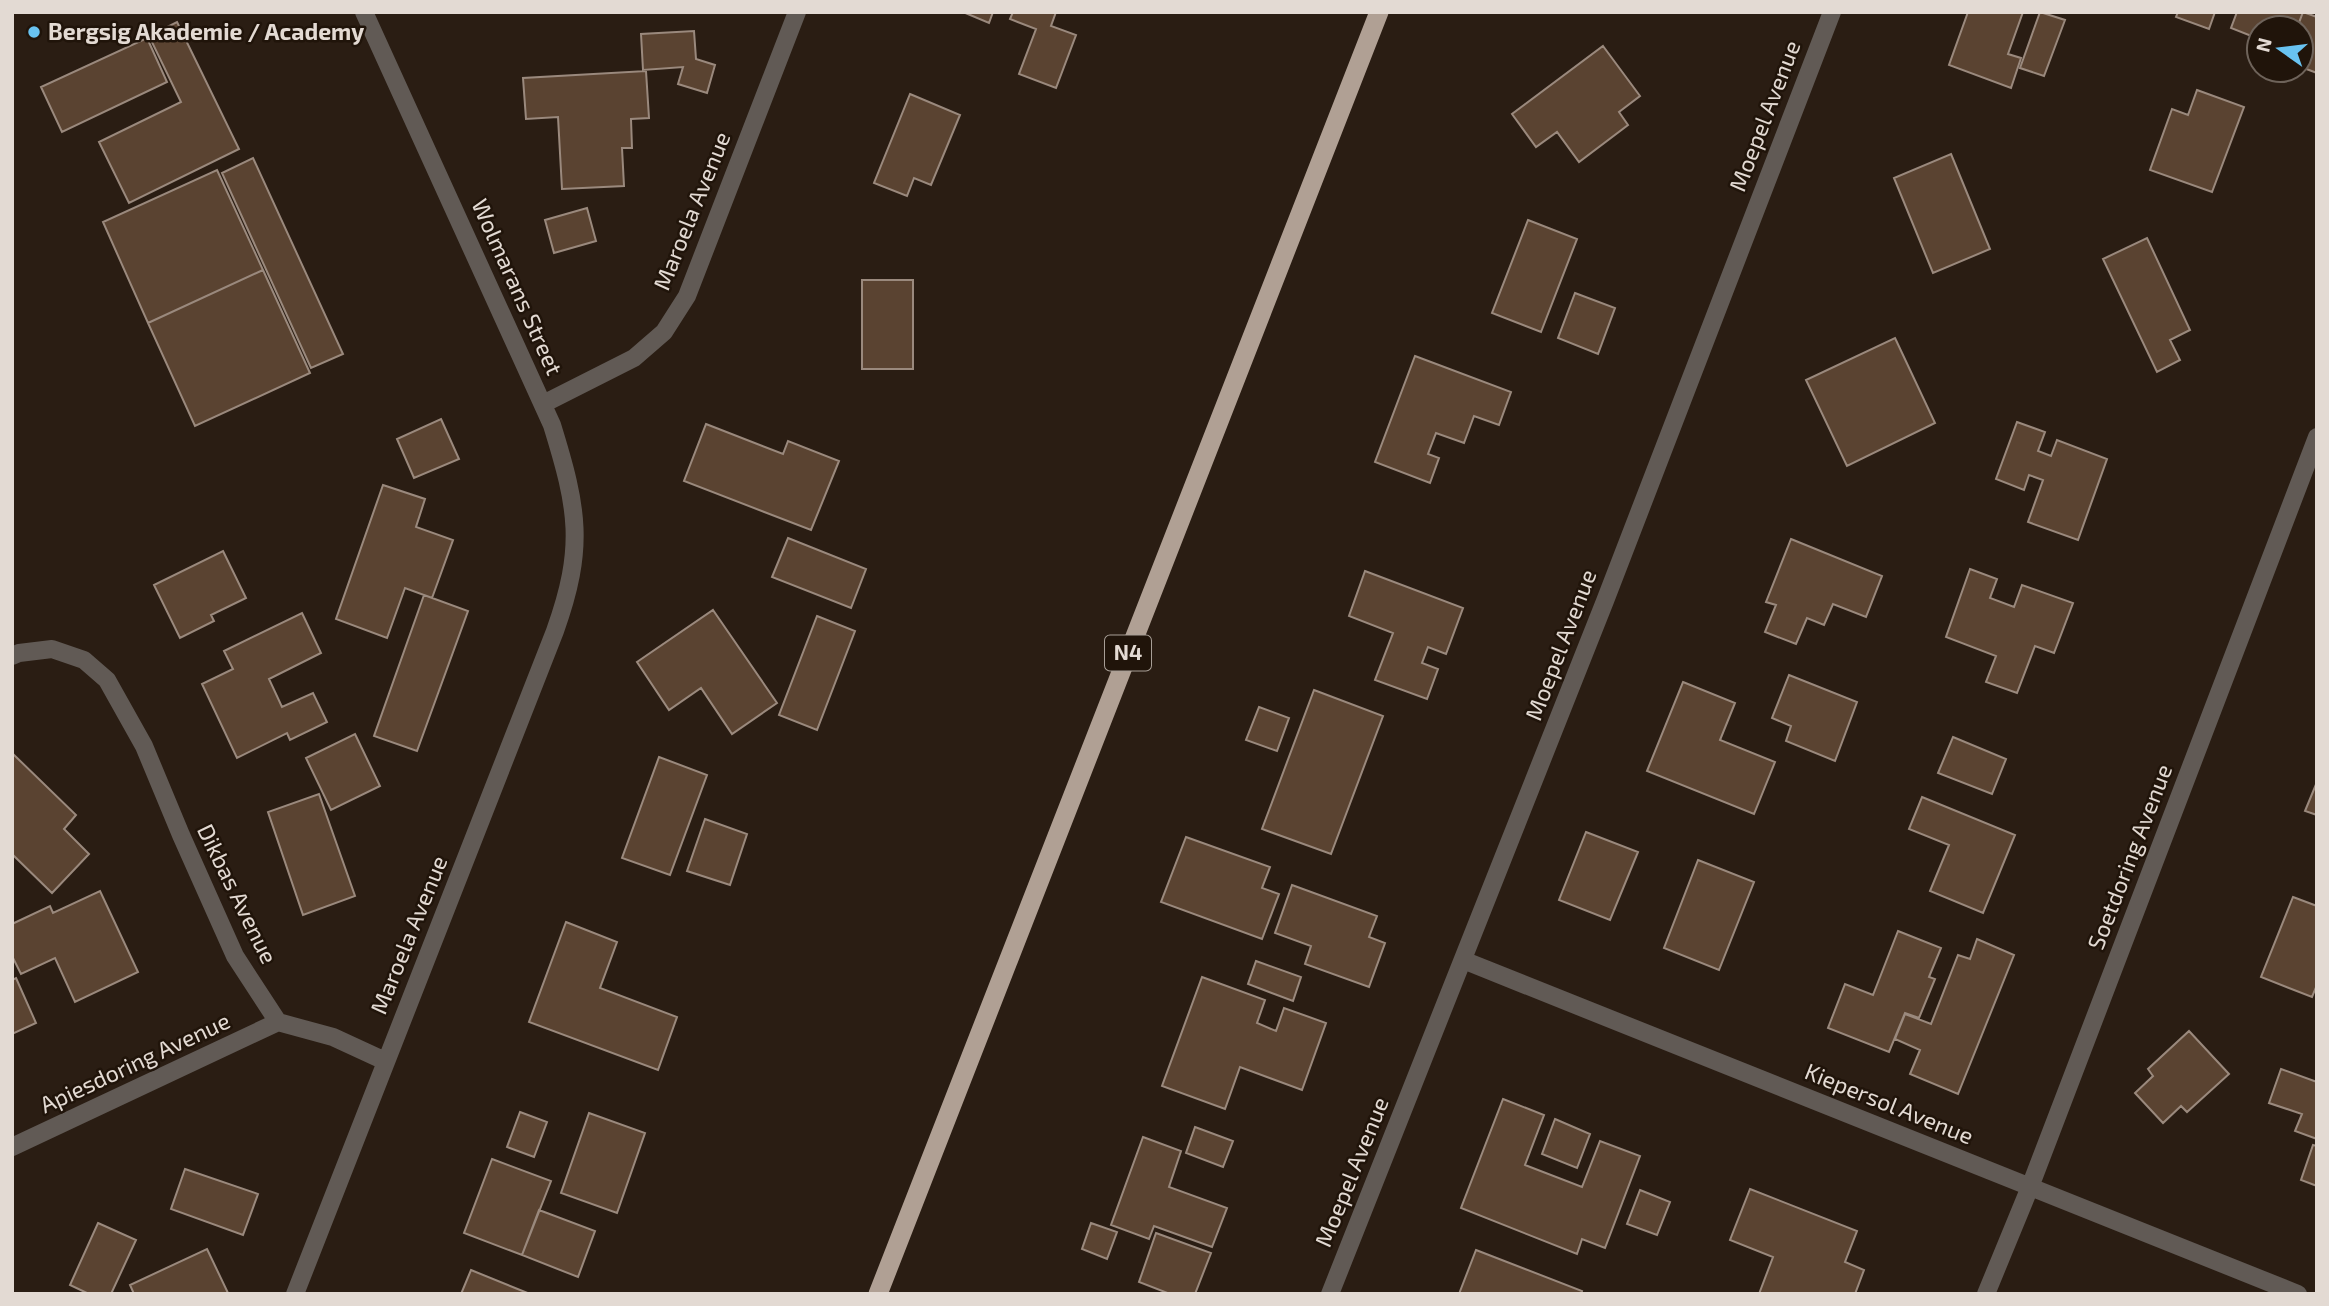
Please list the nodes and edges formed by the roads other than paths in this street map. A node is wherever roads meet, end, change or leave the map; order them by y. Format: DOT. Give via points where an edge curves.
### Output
graph roads {
  1 [pos="364,12"];
  2 [pos="797,12"];
  3 [pos="1379,12"];
  4 [pos="1832,12"];
  5 [pos="543,404"];
  6 [pos="2317,437"];
  7 [pos="568,594"];
  8 [pos="12,656"];
  9 [pos="1463,960"];
  10 [pos="278,1023"];
  11 [pos="385,1061"];
  12 [pos="12,1147"];
  13 [pos="2030,1186"];
  14 [pos="295,1294"];
  15 [pos="878,1294"];
  16 [pos="1330,1294"];
  17 [pos="1986,1294"];
  18 [pos="2298,1294"];
  1 -- 5 [label="street, Wolmarans Street"];
  2 -- 5 [label="street, Maroela Avenue" via="687,296 664,332 635,358"];
  3 -- 15 [label="highway, N4"];
  4 -- 9 [label="street, Moepel Avenue"];
  5 -- 7 [label="street, Wolmarans Street" via="569,478 576,527"];
  6 -- 13 [label="street, Soetdoring Avenue"];
  7 -- 11 [label="street, Maroela Avenue"];
  8 -- 10 [label="street, Dikbas Avenue" via="52,649 84,660 107,680 144,746 235,956"];
  9 -- 13 [label="street, Kiepersol Avenue"];
  9 -- 16 [label="street, Moepel Avenue"];
  10 -- 11 [label="street" via="333,1037"];
  10 -- 12 [label="street, Apiesdoring Avenue"];
  11 -- 14 [label="street, Maroela Avenue"];
  13 -- 17 [label="street, Soetdoring Avenue"];
  13 -- 18 [label="street, Kiepersol Avenue"];
}
